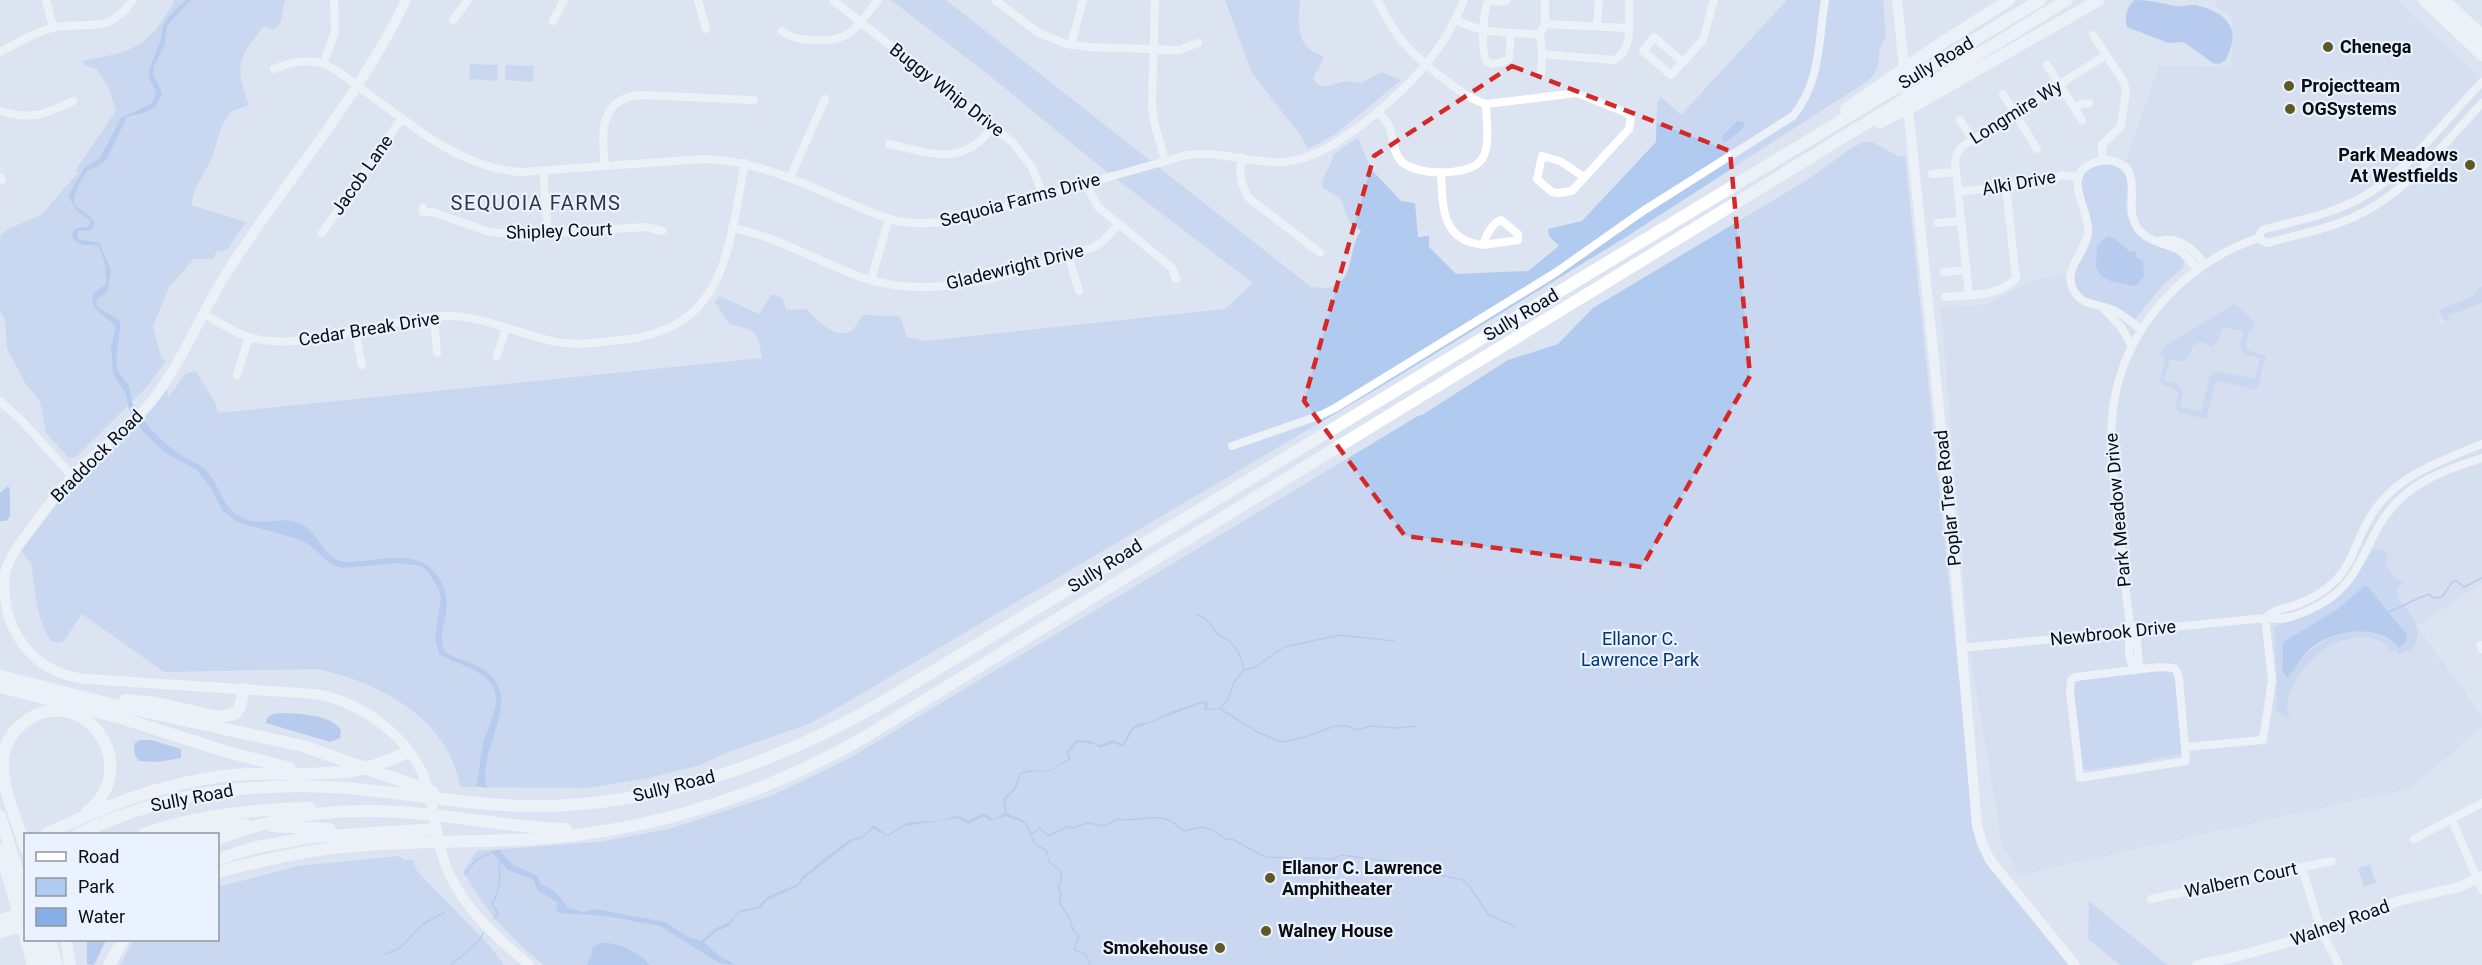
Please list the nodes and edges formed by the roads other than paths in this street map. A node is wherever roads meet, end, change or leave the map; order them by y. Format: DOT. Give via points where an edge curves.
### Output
graph roads {
  1 [pos="46,0"];
  2 [pos="133,0"];
  3 [pos="334,0"];
  4 [pos="405,0"];
  5 [pos="468,0"];
  6 [pos="564,0"];
  7 [pos="698,0"];
  8 [pos="833,0"];
  9 [pos="878,0"];
  10 [pos="995,0"];
  11 [pos="1083,0"];
  12 [pos="1155,0"];
  13 [pos="1377,0"];
  14 [pos="1464,0"];
  15 [pos="1545,0"];
  16 [pos="1599,0"];
  17 [pos="1629,0"];
  18 [pos="1714,0"];
  19 [pos="1825,0"];
  20 [pos="1897,0"];
  21 [pos="2010,0"];
  22 [pos="2040,0"];
  23 [pos="2067,0"];
  24 [pos="2092,0"];
  25 [pos="2099,0"];
  26 [pos="2422,0"];
  27 [pos="2433,0"];
  28 [pos="2445,0"];
  29 [pos="1506,1"];
  30 [pos="2065,18"];
  31 [pos="453,20"];
  32 [pos="1456,20"];
  33 [pos="553,21"];
  34 [pos="861,22"];
  35 [pos="1545,24"];
  36 [pos="1597,26"];
  37 [pos="53,27"];
  38 [pos="1628,28"];
  39 [pos="706,29"];
  40 [pos="782,31"];
  41 [pos="1483,32"];
  42 [pos="1511,33"];
  43 [pos="1540,34"];
  44 [pos="2482,34"];
  45 [pos="2093,35"];
  46 [pos="1198,43"];
  47 [pos="1071,45"];
  48 [pos="2482,45"];
  49 [pos="1154,49"];
  50 [pos="0,52"];
  51 [pos="1542,54"];
  52 [pos="2106,55"];
  53 [pos="2482,56"];
  54 [pos="1683,62"];
  55 [pos="323,64"];
  56 [pos="1427,64"];
  57 [pos="2047,64"];
  58 [pos="274,69"];
  59 [pos="1541,74"];
  60 [pos="2482,82"];
  61 [pos="357,85"];
  62 [pos="2060,85"];
  63 [pos="2003,94"];
  64 [pos="825,99"];
  65 [pos="73,100"];
  66 [pos="754,100"];
  67 [pos="2482,103"];
  68 [pos="1486,104"];
  69 [pos="2089,104"];
  70 [pos="2075,109"];
  71 [pos="0,111"];
  72 [pos="1378,111"];
  73 [pos="2016,113"];
  74 [pos="402,118"];
  75 [pos="1960,120"];
  76 [pos="2082,120"];
  77 [pos="993,126"];
  78 [pos="1972,140"];
  79 [pos="889,144"];
  80 [pos="2037,149"];
  81 [pos="1242,158"];
  82 [pos="1165,160"];
  83 [pos="2102,160"];
  84 [pos="745,163"];
  85 [pos="605,166"];
  86 [pos="543,171"];
  87 [pos="1786,171"];
  88 [pos="1441,172"];
  89 [pos="1956,172"];
  90 [pos="1932,174"];
  91 [pos="1584,177"];
  92 [pos="1745,177"];
  93 [pos="2079,177"];
  94 [pos="790,178"];
  95 [pos="1086,184"];
  96 [pos="2006,187"];
  97 [pos="1958,192"];
  98 [pos="1043,195"];
  99 [pos="423,209"];
  100 [pos="889,218"];
  101 [pos="1961,221"];
  102 [pos="1938,223"];
  103 [pos="1118,225"];
  104 [pos="732,228"];
  105 [pos="662,231"];
  106 [pos="322,233"];
  107 [pos="548,234"];
  108 [pos="2258,238"];
  109 [pos="1483,245"];
  110 [pos="1320,253"];
  111 [pos="1068,255"];
  112 [pos="2200,266"];
  113 [pos="1966,270"];
  114 [pos="1944,272"];
  115 [pos="1176,279"];
  116 [pos="871,280"];
  117 [pos="1079,291"];
  118 [pos="1969,295"];
  119 [pos="1945,297"];
  120 [pos="2101,307"];
  121 [pos="204,314"];
  122 [pos="434,316"];
  123 [pos="506,328"];
  124 [pos="355,330"];
  125 [pos="2141,330"];
  126 [pos="249,338"];
  127 [pos="2132,346"];
  128 [pos="437,353"];
  129 [pos="497,356"];
  130 [pos="362,365"];
  131 [pos="237,375"];
  132 [pos="0,401"];
  133 [pos="2482,444"];
  134 [pos="1232,446"];
  135 [pos="2482,458"];
  136 [pos="72,476"];
  137 [pos="2265,618"];
  138 [pos="2131,631"];
  139 [pos="1962,648"];
  140 [pos="2135,670"];
  141 [pos="0,676"];
  142 [pos="0,687"];
  143 [pos="244,689"];
  144 [pos="91,697"];
  145 [pos="121,718"];
  146 [pos="280,741"];
  147 [pos="2186,747"];
  148 [pos="408,752"];
  149 [pos="324,772"];
  150 [pos="2482,802"];
  151 [pos="480,804"];
  152 [pos="371,811"];
  153 [pos="0,816"];
  154 [pos="2452,820"];
  155 [pos="74,821"];
  156 [pos="635,826"];
  157 [pos="436,829"];
  158 [pos="385,831"];
  159 [pos="48,833"];
  160 [pos="81,833"];
  161 [pos="148,833"];
  162 [pos="208,833"];
  163 [pos="2414,839"];
  164 [pos="24,844"];
  165 [pos="24,845"];
  166 [pos="0,850"];
  167 [pos="0,856"];
  168 [pos="219,857"];
  169 [pos="24,861"];
  170 [pos="2332,861"];
  171 [pos="2302,867"];
  172 [pos="0,872"];
  173 [pos="219,874"];
  174 [pos="2480,877"];
  175 [pos="2482,890"];
  176 [pos="24,892"];
  177 [pos="2151,899"];
  178 [pos="24,914"];
  179 [pos="0,920"];
  180 [pos="24,926"];
  181 [pos="2321,931"];
  182 [pos="0,932"];
  183 [pos="24,932"];
  184 [pos="26,941"];
  185 [pos="27,941"];
  186 [pos="39,941"];
  187 [pos="51,941"];
  188 [pos="66,941"];
  189 [pos="122,941"];
  190 [pos="2236,961"];
  191 [pos="24,965"];
  192 [pos="33,965"];
  193 [pos="45,965"];
  194 [pos="57,965"];
  195 [pos="70,965"];
  196 [pos="109,965"];
  197 [pos="529,965"];
  198 [pos="2075,965"];
  199 [pos="2197,965"];
  200 [pos="2339,965"];
  1 -- 37 [label="street"];
  2 -- 37 [label="street" via="118,16 104,23"];
  3 -- 55 [label="street" via="335,32"];
  4 -- 61 [label="main road, Braddock Road"];
  5 -- 31 [label="street"];
  6 -- 33 [label="street"];
  7 -- 39 [label="street"];
  8 -- 34 [label="street, Buggy Whip Drive"];
  9 -- 34 [label="street"];
  10 -- 47 [label="street" via="1039,33"];
  11 -- 47 [label="street"];
  12 -- 49 [label="street"];
  13 -- 56 [label="street" via="1398,37"];
  14 -- 32 [label="street, Sequoia Farms Drive"];
  15 -- 35 [label="street"];
  16 -- 36 [label="street"];
  17 -- 38 [label="street"];
  18 -- 54 [label="street" via="1702,40"];
  19 -- 134 [label="street" via="1813,81 1792,116 1643,211 1555,273 1335,408"];
  20 -- 139 [label="main road, Poplar Tree Road"];
  21 -- 92 [label="highway"];
  22 -- 92 [label="highway, Sully Road"];
  23 -- 87 [label="highway, Sully Road"];
  24 -- 30 [label="highway"];
  25 -- 30 [label="highway"];
  26 -- 53 [label="main road"];
  27 -- 48 [label="main road"];
  28 -- 44 [label="main road"];
  29 -- 41 [label="street" via="1488,3"];
  30 -- 87 [label="highway" via="1919,103"];
  32 -- 41 [label="street"];
  32 -- 56 [label="street, Sequoia Farms Drive"];
  34 -- 40 [label="street" via="852,33 832,41 797,39"];
  34 -- 77 [label="street, Buggy Whip Drive"];
  35 -- 36 [label="street"];
  35 -- 43 [label="street"];
  36 -- 38 [label="street"];
  37 -- 50 [label="street"];
  38 -- 51 [label="street" via="1628,46 1614,60"];
  41 -- 42 [label="street"];
  41 -- 42 [label="street" via="1485,58 1496,63 1509,60"];
  42 -- 43 [label="street"];
  43 -- 51 [label="street"];
  45 -- 52 [label="street"];
  46 -- 49 [label="street" via="1183,50"];
  47 -- 49 [label="street"];
  49 -- 82 [label="street" via="1153,113"];
  51 -- 59 [label="street"];
  52 -- 62 [label="street, Longmire Wy"];
  52 -- 83 [label="street" via="2126,91 2121,126 2102,145"];
  54 -- 54 [label="street" via="1654,37 1643,51 1671,75"];
  55 -- 58 [label="street" via="297,61"];
  55 -- 61 [label="street, Sequoia Farms Drive"];
  56 -- 68 [label="street" via="1464,95"];
  56 -- 72 [label="street, Sequoia Farms Drive"];
  57 -- 62 [label="street"];
  60 -- 108 [label="street, Park Meadow Drive" via="2406,164 2378,187 2333,210 2262,230"];
  61 -- 74 [label="street, Sequoia Farms Drive"];
  61 -- 121 [label="main road, Braddock Road" via="228,270"];
  62 -- 70 [label="street"];
  62 -- 73 [label="street, Longmire Wy"];
  63 -- 73 [label="street"];
  64 -- 94 [label="street"];
  65 -- 71 [label="street" via="33,117"];
  66 -- 85 [label="street" via="640,95 626,98 610,110 604,121"];
  67 -- 108 [label="street, Park Meadow Drive" via="2415,175 2387,199 2342,222 2267,243"];
  68 -- 88 [label="street" via="1483,158 1466,169"];
  68 -- 91 [label="street" via="1577,93 1627,113 1631,118 1629,129"];
  69 -- 70 [label="street"];
  70 -- 76 [label="street"];
  72 -- 81 [label="street, Sequoia Farms Drive" via="1317,154 1285,162"];
  72 -- 88 [label="street" via="1388,125 1402,162 1413,170"];
  73 -- 78 [label="street, Longmire Wy"];
  73 -- 80 [label="street"];
  74 -- 86 [label="street, Sequoia Farms Drive" via="475,163 507,171"];
  74 -- 106 [label="street, Jacob Lane"];
  75 -- 78 [label="street"];
  77 -- 79 [label="street" via="976,145 955,154"];
  77 -- 98 [label="street, Buggy Whip Drive" via="1025,157"];
  78 -- 89 [label="street, Longmire Wy" via="1957,153"];
  81 -- 82 [label="street, Sequoia Farms Drive" via="1203,153"];
  81 -- 110 [label="street" via="1241,184 1249,198"];
  82 -- 95 [label="street, Sequoia Farms Drive"];
  83 -- 93 [label="street" via="2090,164"];
  83 -- 112 [label="street" via="2126,167 2133,183 2133,218 2139,229 2158,241 2168,239 2191,248"];
  84 -- 85 [label="street, Sequoia Farms Drive" via="704,159"];
  84 -- 94 [label="street, Sequoia Farms Drive"];
  84 -- 104 [label="street, Cedar Break Drive"];
  85 -- 86 [label="street, Sequoia Farms Drive"];
  86 -- 107 [label="street"];
  87 -- 156 [label="highway, Sully Road" via="863,738 753,792"];
  88 -- 109 [label="street" via="1445,220 1470,244"];
  89 -- 90 [label="street"];
  89 -- 97 [label="street, Longmire Wy"];
  91 -- 91 [label="street" via="1560,161 1542,156 1537,179 1558,193 1572,191"];
  92 -- 151 [label="highway, Sully Road" via="831,731 734,771 651,794 565,805"];
  93 -- 96 [label="street, Alki Drive" via="2062,175"];
  93 -- 120 [label="street" via="2077,192 2088,231 2073,266 2071,284 2083,301"];
  94 -- 100 [label="street, Sequoia Farms Drive"];
  95 -- 98 [label="street, Sequoia Farms Drive"];
  95 -- 103 [label="street" via="1098,207"];
  96 -- 97 [label="street, Alki Drive"];
  96 -- 118 [label="street" via="2016,278 1994,291"];
  97 -- 101 [label="street, Longmire Wy"];
  98 -- 100 [label="street, Sequoia Farms Drive" via="944,222 916,223"];
  99 -- 107 [label="street, Shipley Court" via="486,231"];
  100 -- 116 [label="street"];
  101 -- 102 [label="street"];
  101 -- 113 [label="street, Longmire Wy"];
  103 -- 111 [label="street, Gladewright Drive" via="1099,245"];
  103 -- 115 [label="street" via="1172,268"];
  104 -- 116 [label="street, Gladewright Drive" via="754,233"];
  104 -- 123 [label="street, Cedar Break Drive" via="721,273 707,296 690,314 661,332 634,339 573,344"];
  105 -- 107 [label="street, Shipley Court" via="646,227"];
  108 -- 112 [label="street, Park Meadow Drive" via="2226,250"];
  111 -- 116 [label="street, Gladewright Drive" via="947,286 913,287"];
  111 -- 117 [label="street"];
  112 -- 125 [label="street, Park Meadow Drive" via="2160,303"];
  113 -- 114 [label="street"];
  113 -- 118 [label="street, Longmire Wy"];
  118 -- 119 [label="street"];
  120 -- 125 [label="street" via="2112,309"];
  120 -- 127 [label="street" via="2120,326"];
  121 -- 126 [label="street, Cedar Break Drive"];
  121 -- 136 [label="main road, Braddock Road" via="171,373 143,411"];
  122 -- 123 [label="street, Cedar Break Drive" via="467,318"];
  122 -- 124 [label="street, Cedar Break Drive"];
  122 -- 128 [label="street"];
  123 -- 129 [label="street"];
  124 -- 126 [label="street, Cedar Break Drive" via="287,342"];
  124 -- 130 [label="street"];
  125 -- 127 [label="street, Park Meadow Drive"];
  126 -- 131 [label="street"];
  127 -- 138 [label="street, Park Meadow Drive" via="2115,394 2110,441"];
  132 -- 136 [label="street"];
  133 -- 137 [label="street, Newbrook Drive" via="2396,486 2373,512 2350,561 2336,580 2315,596 2275,609"];
  135 -- 137 [label="street, Newbrook Drive" via="2440,472 2398,500 2380,522 2358,568 2332,598 2288,618"];
  136 -- 143 [label="main road, Braddock Road" via="21,542 5,572 4,610 19,645 44,668 67,676"];
  137 -- 138 [label="street, Newbrook Drive"];
  137 -- 147 [label="street" via="2272,680 2263,740"];
  138 -- 139 [label="street, Newbrook Drive"];
  138 -- 140 [label="street, Park Meadow Drive" via="2137,641 2139,664"];
  139 -- 198 [label="main road, Poplar Tree Road" via="1976,817 1982,843 1997,870"];
  140 -- 147 [label="street" via="2168,667 2177,672"];
  140 -- 147 [label="street" via="2071,680 2080,778 2186,760"];
  141 -- 144 [label="highway"];
  142 -- 145 [label="highway"];
  143 -- 144 [label="highway" via="237,711 219,717 156,704"];
  143 -- 148 [label="main road, Braddock Road" via="315,694 345,702 388,728"];
  144 -- 146 [label="highway"];
  145 -- 146 [label="highway"];
  145 -- 149 [label="highway" via="257,760"];
  146 -- 151 [label="highway" via="430,792"];
  148 -- 149 [label="highway" via="361,769"];
  148 -- 157 [label="main road, Braddock Road" via="426,781"];
  149 -- 155 [label="highway" via="236,775 193,781 138,795"];
  150 -- 154 [label="street"];
  151 -- 160 [label="highway, Sully Road" via="349,788 257,786 160,802"];
  152 -- 156 [label="highway" via="541,829"];
  152 -- 161 [label="highway" via="311,808 248,812 197,819"];
  152 -- 162 [label="highway" via="288,818"];
  153 -- 176 [label="highway"];
  154 -- 163 [label="street"];
  154 -- 174 [label="street"];
  155 -- 159 [label="highway"];
  155 -- 164 [label="highway" via="97,803 107,788 110,754 102,736 86,720 62,712 42,713 19,726 3,756 4,779"];
  156 -- 173 [label="highway, Sully Road" via="558,837 333,848"];
  157 -- 158 [label="highway"];
  157 -- 197 [label="main road" via="450,876 465,901"];
  158 -- 162 [label="highway" via="236,825"];
  158 -- 168 [label="highway" via="312,837"];
  165 -- 167 [label="highway"];
  166 -- 183 [label="highway"];
  169 -- 172 [label="highway"];
  170 -- 171 [label="street, Walbern Court"];
  171 -- 177 [label="street, Walbern Court"];
  171 -- 181 [label="street"];
  174 -- 175 [label="street"];
  174 -- 181 [label="main road, Walney Road" via="2451,890 2385,906"];
  178 -- 179 [label="highway"];
  180 -- 182 [label="highway"];
  181 -- 190 [label="main road, Walney Road"];
  181 -- 200 [label="street"];
  184 -- 191 [label="highway"];
  185 -- 192 [label="highway"];
  186 -- 193 [label="highway"];
  187 -- 194 [label="highway"];
  188 -- 195 [label="highway"];
  189 -- 196 [label="highway"];
  190 -- 199 [label="main road, Walney Road"];
}
